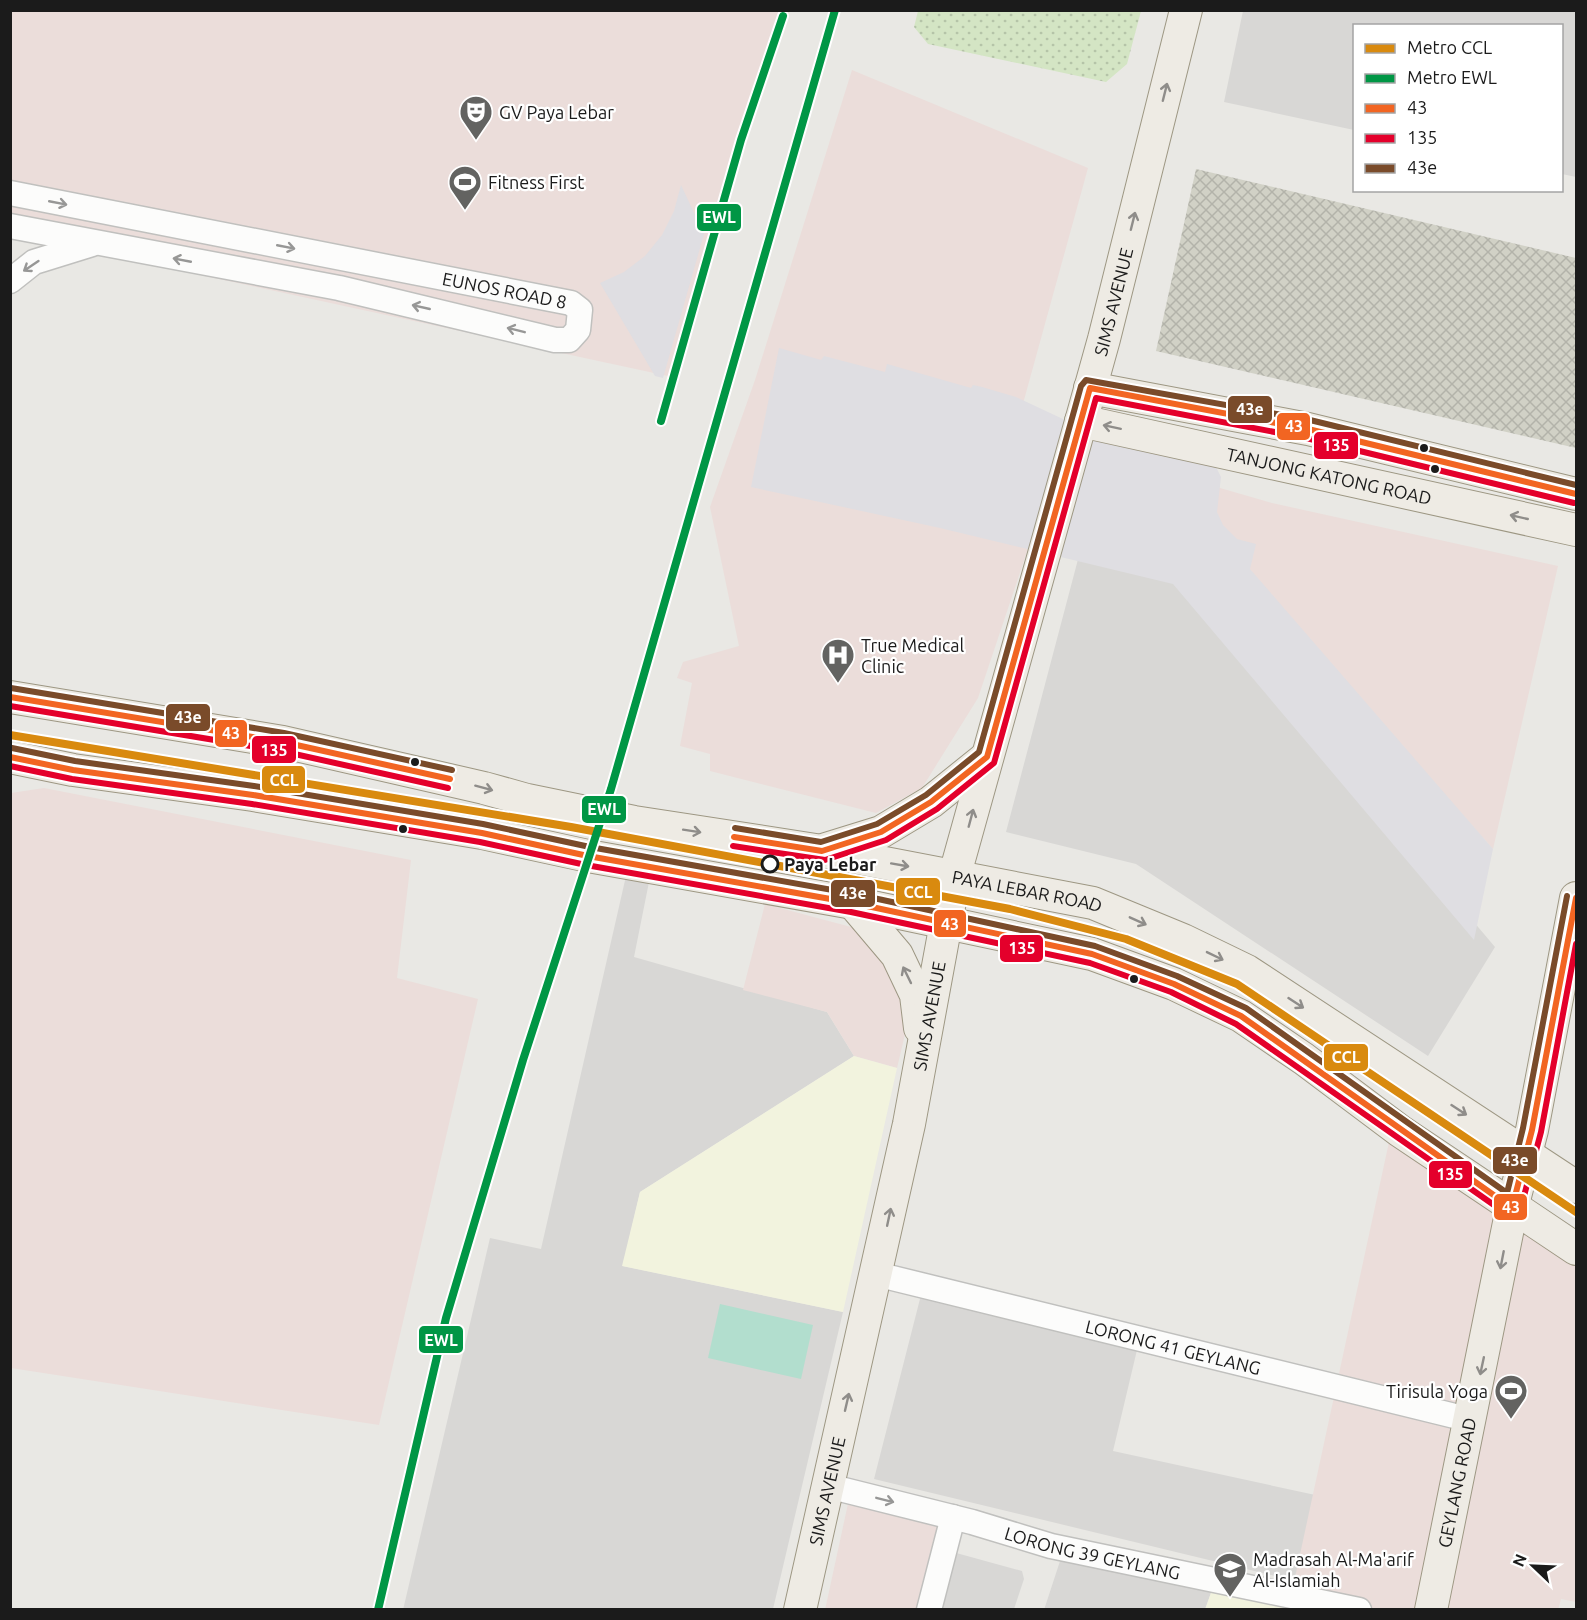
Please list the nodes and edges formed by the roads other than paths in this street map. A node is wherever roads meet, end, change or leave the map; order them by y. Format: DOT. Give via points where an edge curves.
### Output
graph roads {
  1 [pos="1186,10"];
  2 [pos="10,193"];
  3 [pos="10,226"];
  4 [pos="94,243"];
  5 [pos="10,281"];
  6 [pos="1090,388"];
  7 [pos="1081,421"];
  8 [pos="1576,494"];
  9 [pos="1576,530"];
  10 [pos="10,672"];
  11 [pos="10,696"];
  12 [pos="72,707"];
  13 [pos="10,757"];
  14 [pos="987,757"];
  15 [pos="73,770"];
  16 [pos="10,777"];
  17 [pos="822,851"];
  18 [pos="955,874"];
  19 [pos="1576,897"];
  20 [pos="853,903"];
  21 [pos="946,922"];
  22 [pos="923,1051"];
  23 [pos="1526,1153"];
  24 [pos="1576,1187"];
  25 [pos="1512,1208"];
  26 [pos="1576,1249"];
  27 [pos="876,1274"];
  28 [pos="1471,1420"];
  29 [pos="828,1486"];
  30 [pos="953,1517"];
  31 [pos="800,1610"];
  32 [pos="929,1610"];
  33 [pos="1359,1610"];
  34 [pos="1431,1610"];
  6 -- 1 [label="main road, SIMS AVENUE, one-way"];
  2 -- 4 [label="street, EUNOS ROAD 8, one-way" via="571,303 580,310 578,330 569,340 555,340 339,288"];
  3 -- 4 [label="street, EUNOS ROAD 8"];
  4 -- 5 [label="street, one-way" via="34,262"];
  6 -- 7 [label="main road, SIMS AVENUE"];
  6 -- 8 [label="main road, TANJONG KATONG ROAD" via="1308,429"];
  9 -- 7 [label="main road, TANJONG KATONG ROAD, one-way"];
  7 -- 14 [label="main road, SIMS AVENUE"];
  10 -- 12 [label="main road"];
  11 -- 12 [label="main road, PAYA LEBAR ROAD"];
  12 -- 17 [label="main road, PAYA LEBAR ROAD, one-way" via="283,742 634,822"];
  13 -- 15 [label="main road"];
  14 -- 17 [label="main road" via="932,802 881,832"];
  18 -- 14 [label="main road, SIMS AVENUE, one-way"];
  15 -- 16 [label="main road"];
  15 -- 20 [label="main road" via="482,833"];
  17 -- 18 [label="main road, PAYA LEBAR ROAD, one-way"];
  18 -- 21 [label="main road, SIMS AVENUE"];
  18 -- 23 [label="main road, PAYA LEBAR ROAD, one-way" via="1093,903 1183,940 1246,971"];
  19 -- 23 [label="main road, GEYLANG ROAD"];
  20 -- 21 [label="main road"];
  22 -- 20 [label="main road, one-way" via="916,995 897,955"];
  21 -- 22 [label="main road, SIMS AVENUE"];
  21 -- 25 [label="main road" via="1092,954 1174,984 1241,1016"];
  27 -- 22 [label="main road, SIMS AVENUE, one-way"];
  23 -- 24 [label="main road, PAYA LEBAR ROAD"];
  23 -- 25 [label="main road, GEYLANG ROAD"];
  25 -- 26 [label="main road"];
  25 -- 28 [label="main road, GEYLANG ROAD, one-way"];
  27 -- 28 [label="street, LORONG 41 GEYLANG"];
  29 -- 27 [label="main road, SIMS AVENUE, one-way"];
  28 -- 34 [label="main road, GEYLANG ROAD"];
  29 -- 30 [label="street, LORONG 39 GEYLANG, one-way"];
  29 -- 31 [label="main road, SIMS AVENUE"];
  30 -- 32 [label="street"];
  30 -- 33 [label="street, LORONG 39 GEYLANG" via="1051,1546"];
}
